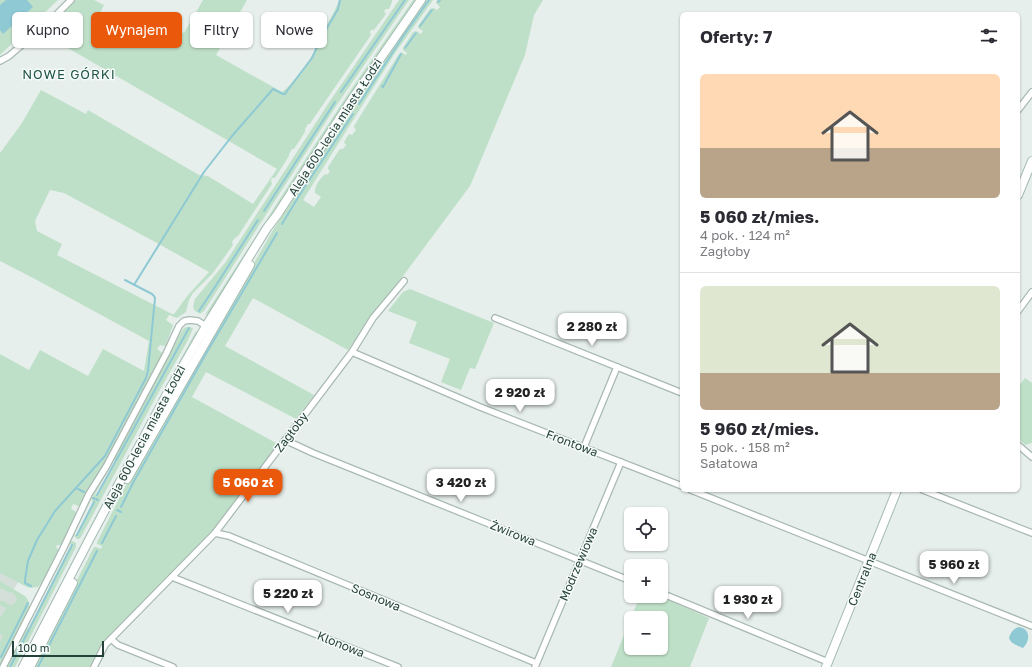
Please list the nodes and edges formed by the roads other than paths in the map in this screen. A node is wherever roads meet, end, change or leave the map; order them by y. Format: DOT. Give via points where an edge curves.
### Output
graph roads {
  1 [pos="71,0"];
  2 [pos="421,0"];
  3 [pos="0,61"];
  4 [pos="1032,92"];
  5 [pos="1020,107"];
  6 [pos="1032,161"];
  7 [pos="1020,190"];
  8 [pos="404,281"];
  9 [pos="1032,292"];
  10 [pos="1020,308"];
  11 [pos="495,318"];
  12 [pos="209,328"];
  13 [pos="352,352"];
  14 [pos="617,367"];
  15 [pos="680,392"];
  16 [pos="285,440"];
  17 [pos="1020,446"];
  18 [pos="584,447"];
  19 [pos="1032,456"];
  20 [pos="621,462"];
  21 [pos="680,485"];
  22 [pos="696,492"];
  23 [pos="896,492"];
  24 [pos="928,492"];
  25 [pos="214,533"];
  26 [pos="1032,533"];
  27 [pos="579,560"];
  28 [pos="869,562"];
  29 [pos="172,576"];
  30 [pos="624,578"];
  31 [pos="668,596"];
  32 [pos="1032,626"];
  33 [pos="111,639"];
  34 [pos="535,665"];
  35 [pos="827,665"];
  36 [pos="2,667"];
  37 [pos="23,667"];
  38 [pos="30,667"];
  39 [pos="94,667"];
  40 [pos="173,667"];
  41 [pos="398,667"];
  1 -- 3 [label="street" via="9,56"];
  2 -- 12 [label="main road, Aleja 600-lecia miasta Łodzi" via="267,228"];
  4 -- 5 [label="street"];
  6 -- 7 [label="main road"];
  8 -- 13 [label="street, Zagłoby" via="373,318"];
  9 -- 10 [label="street"];
  11 -- 14 [label="street"];
  12 -- 36 [label="street" via="198,321 190,320 183,322 177,330 89,494"];
  12 -- 37 [label="main road, Aleja 600-lecia miasta Łodzi" via="168,392"];
  12 -- 38 [label="main road, Aleja 600-lecia miasta Łodzi"];
  13 -- 16 [label="street, Zagłoby"];
  13 -- 18 [label="street, Frontowa" via="480,407"];
  14 -- 15 [label="street"];
  14 -- 18 [label="street"];
  16 -- 25 [label="street, Zagłoby"];
  16 -- 27 [label="street, Żwirowa"];
  17 -- 19 [label="street"];
  18 -- 20 [label="street, Frontowa"];
  20 -- 21 [label="street, Frontowa"];
  20 -- 27 [label="street, Modrzewiowa"];
  22 -- 28 [label="street"];
  23 -- 28 [label="main road, Centralna"];
  24 -- 26 [label="street"];
  25 -- 29 [label="street, Zagłoby"];
  25 -- 34 [label="street, Sosnowa" via="229,536"];
  27 -- 30 [label="street, Żwirowa"];
  27 -- 34 [label="street, Modrzewiowa"];
  28 -- 32 [label="street"];
  28 -- 35 [label="main road, Centralna"];
  29 -- 33 [label="street, Zagłoby"];
  29 -- 41 [label="street, Klonowa"];
  31 -- 35 [label="street"];
  33 -- 39 [label="street, Zagłoby" via="105,645"];
  33 -- 40 [label="street" via="118,645"];
}
